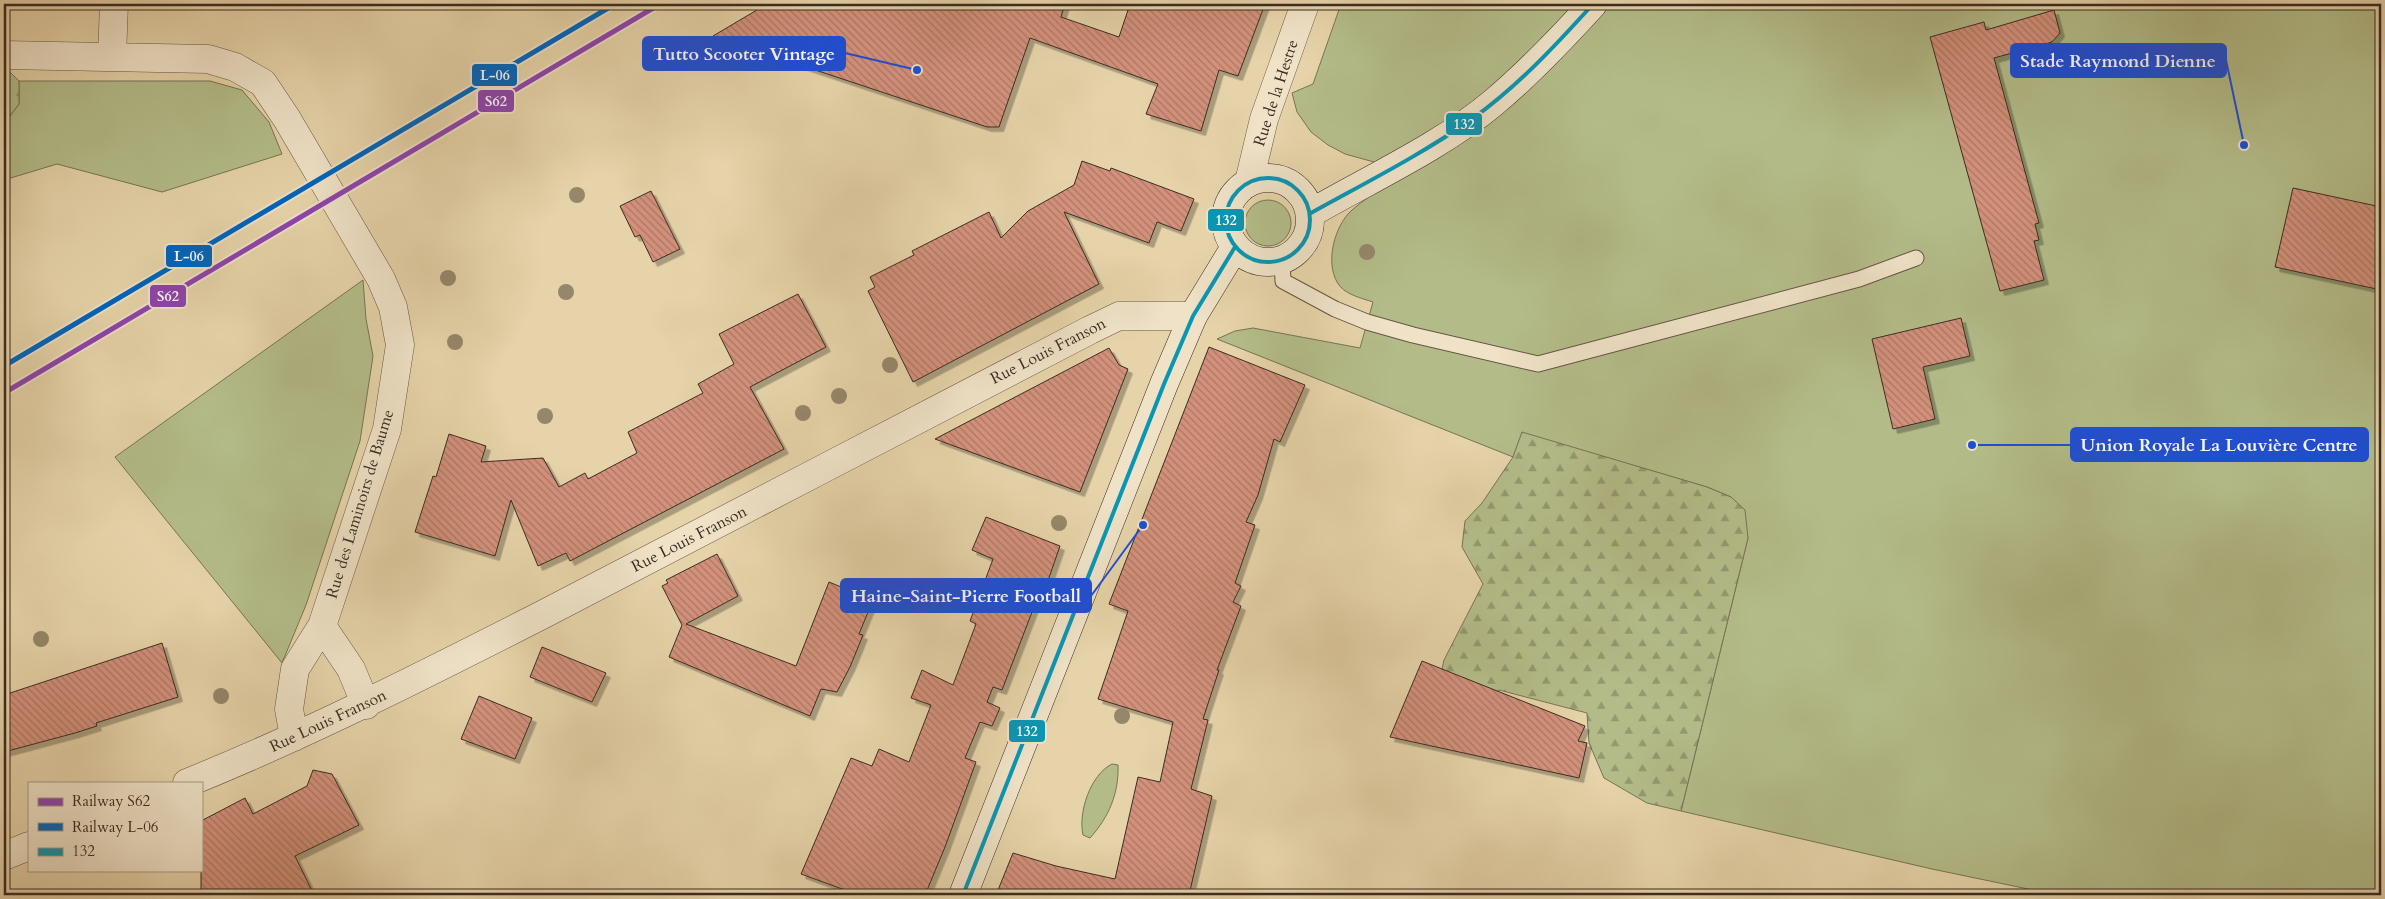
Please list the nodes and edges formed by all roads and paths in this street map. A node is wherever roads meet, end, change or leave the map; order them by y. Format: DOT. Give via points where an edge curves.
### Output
graph roads {
  1 [pos="114,4"];
  2 [pos="1305,4"];
  3 [pos="1593,4"];
  4 [pos="4,55"];
  5 [pos="112,57"];
  6 [pos="1250,182"];
  7 [pos="1311,213"];
  8 [pos="1234,247"];
  9 [pos="1916,258"];
  10 [pos="1282,261"];
  11 [pos="1193,316"];
  12 [pos="322,626"];
  13 [pos="366,705"];
  14 [pos="294,737"];
  15 [pos="190,782"];
  16 [pos="28,846"];
  17 [pos="4,856"];
  18 [pos="963,895"];
  1 -- 5 [label="street"];
  2 -- 6 [label="street, Rue de la Hestre" via="1264,119"];
  3 -- 7 [label="street" via="1493,104 1437,141"];
  4 -- 5 [label="street, Rue des Laminoirs de Baume"];
  5 -- 12 [label="street, Rue des Laminoirs de Baume" via="208,59 235,67 264,83 381,279 393,307 400,345 387,429"];
  6 -- 7 [label="street" via="1272,178 1294,186 1305,198"];
  6 -- 8 [label="street" via="1236,192 1227,210 1226,227"];
  7 -- 10 [label="street" via="1311,225 1302,247"];
  8 -- 10 [label="street" via="1250,259 1266,263"];
  8 -- 11 [label="street"];
  9 -- 10 [label="lane" via="1860,279 1538,364 1413,335 1343,312 1283,281"];
  11 -- 13 [label="street, Rue Louis Franson" via="1119,316"];
  11 -- 18 [label="street"];
  12 -- 13 [label="street" via="351,669"];
  12 -- 14 [label="street, Rue des Laminoirs de Baume" via="295,669 289,709"];
  13 -- 14 [label="street, Rue Louis Franson"];
  14 -- 15 [label="street, Rue Louis Franson"];
  16 -- 17 [label="street"];
}
